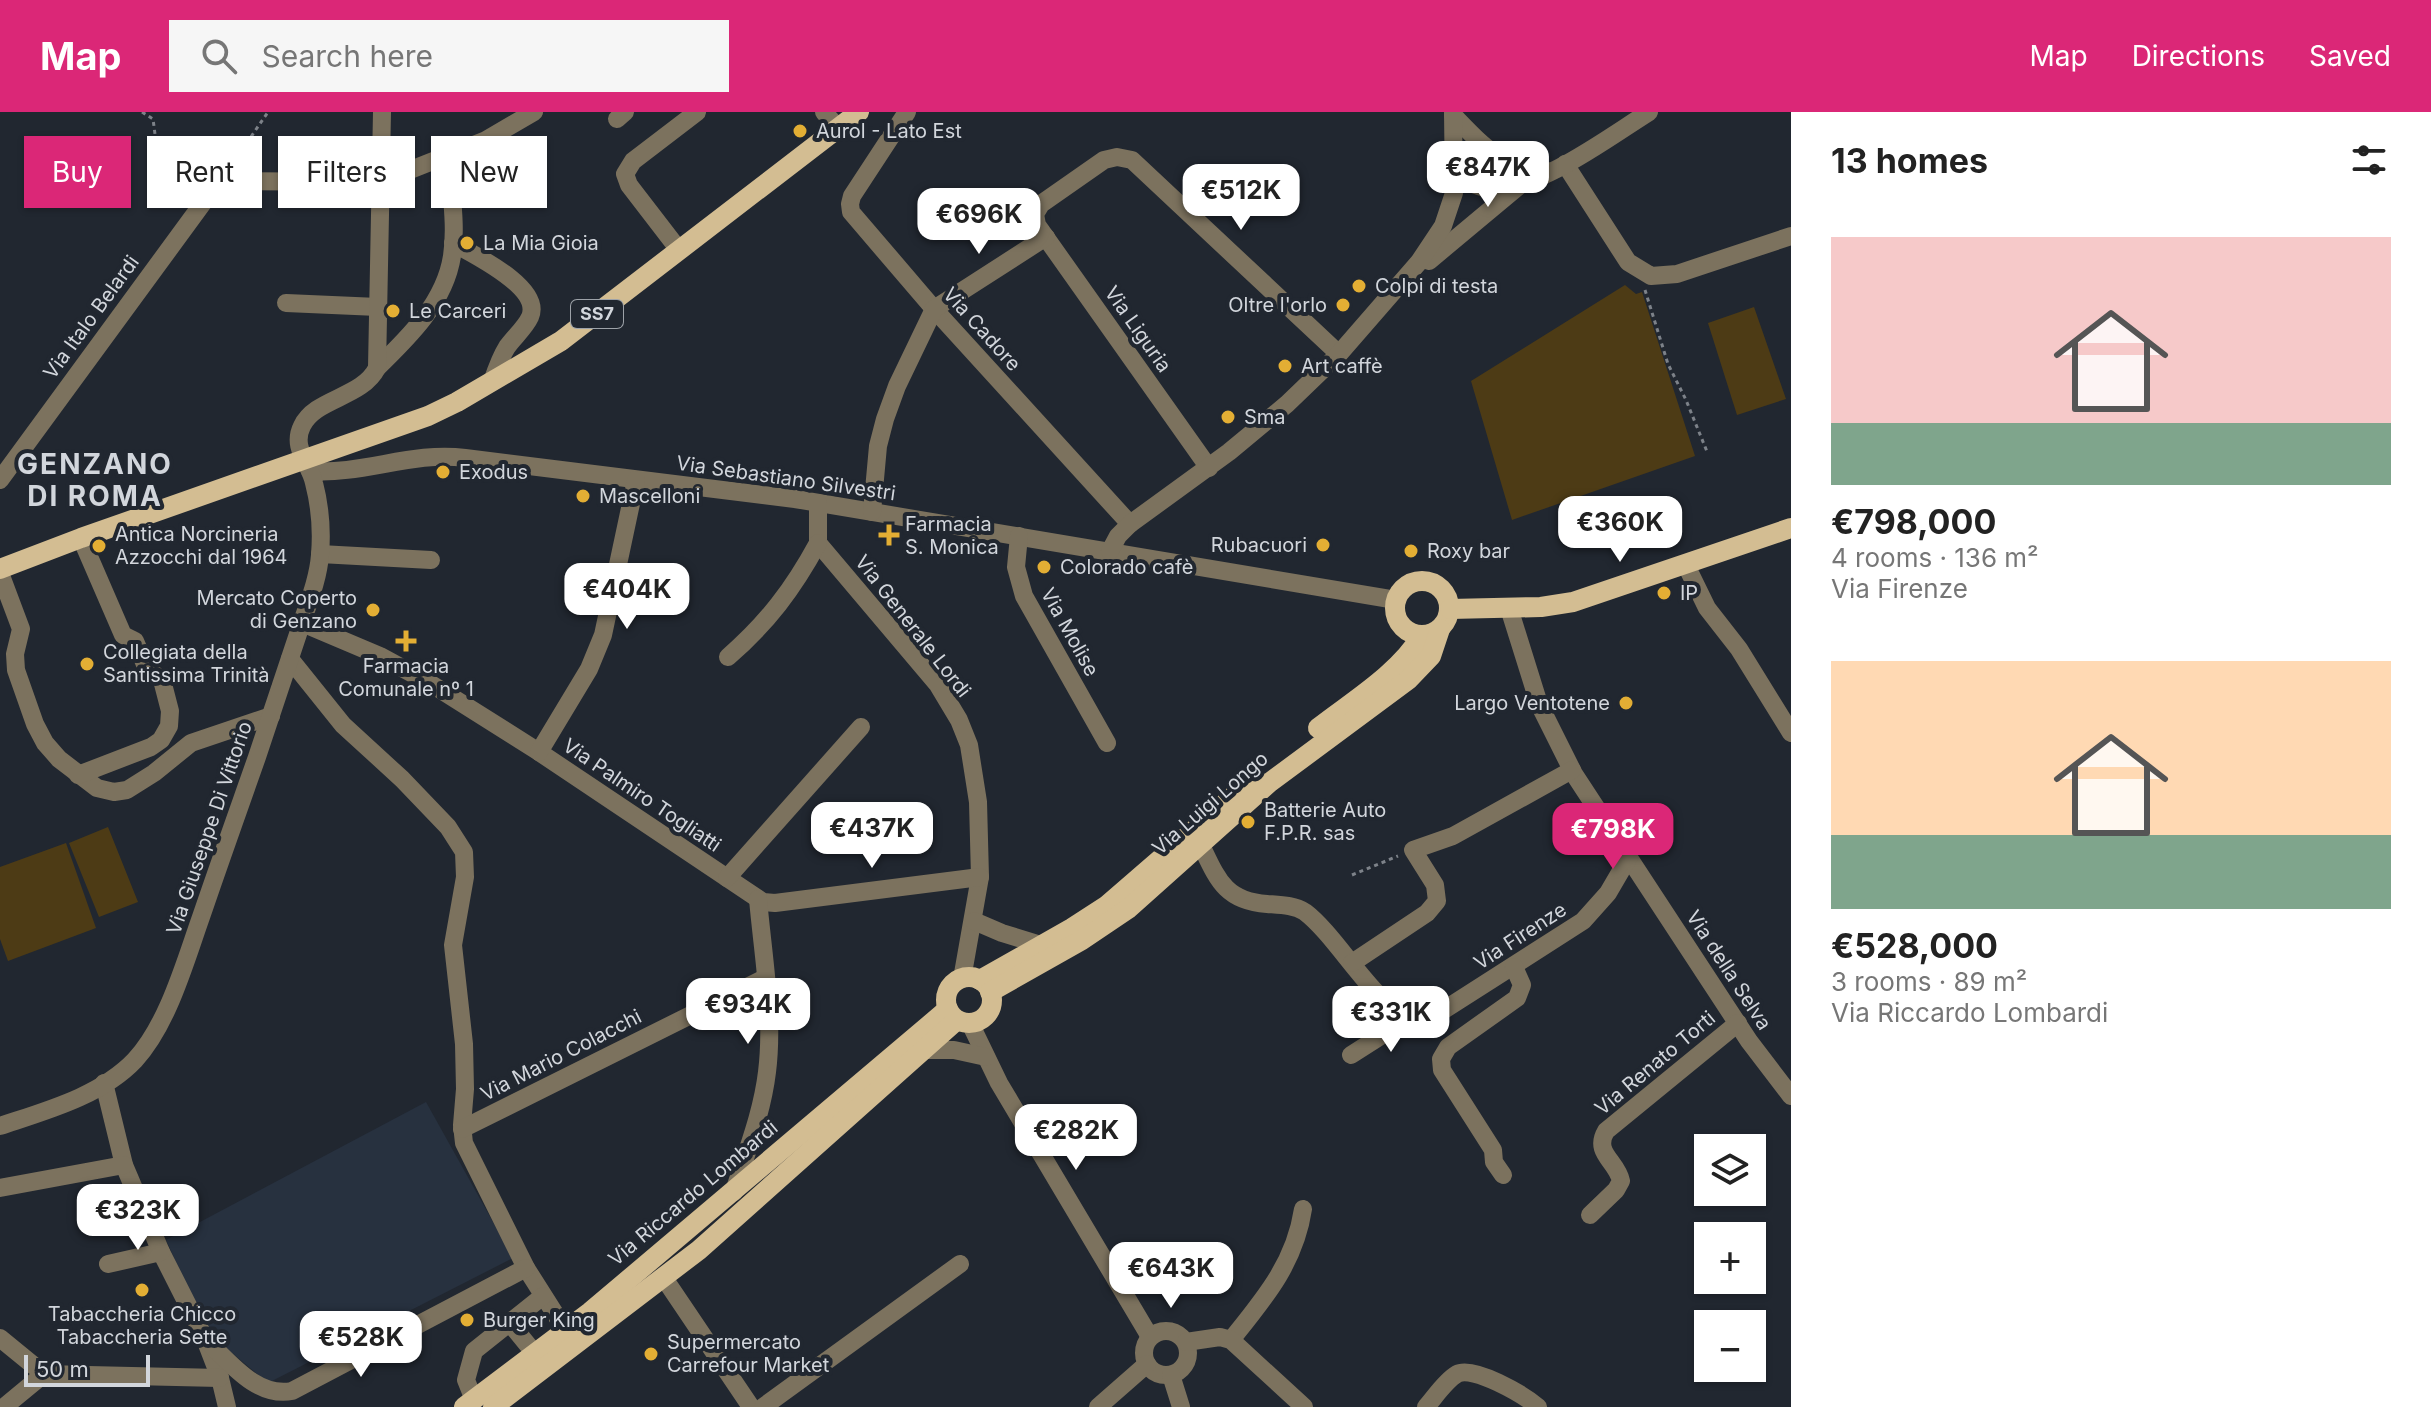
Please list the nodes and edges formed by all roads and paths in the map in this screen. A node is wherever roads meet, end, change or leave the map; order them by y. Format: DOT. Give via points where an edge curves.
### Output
graph roads {
  1 [pos="142,112"];
  2 [pos="268,112"];
  3 [pos="382,112"];
  4 [pos="534,112"];
  5 [pos="697,112"];
  6 [pos="824,112"];
  7 [pos="859,112"];
  8 [pos="907,112"];
  9 [pos="1649,112"];
  10 [pos="1453,113"];
  11 [pos="838,128"];
  12 [pos="156,136"];
  13 [pos="251,136"];
  14 [pos="381,136"];
  15 [pos="492,136"];
  16 [pos="1558,168"];
  17 [pos="1456,175"];
  18 [pos="1526,181"];
  19 [pos="199,208"];
  20 [pos="380,208"];
  21 [pos="451,208"];
  22 [pos="1791,236"];
  23 [pos="1046,237"];
  24 [pos="453,243"];
  25 [pos="679,250"];
  26 [pos="1640,271"];
  27 [pos="1399,287"];
  28 [pos="286,303"];
  29 [pos="378,307"];
  30 [pos="934,309"];
  31 [pos="1339,354"];
  32 [pos="377,368"];
  33 [pos="492,382"];
  34 [pos="1708,454"];
  35 [pos="306,466"];
  36 [pos="1209,468"];
  37 [pos="0,480"];
  38 [pos="636,480"];
  39 [pos="818,503"];
  40 [pos="872,512"];
  41 [pos="1130,524"];
  42 [pos="1791,528"];
  43 [pos="1019,536"];
  44 [pos="81,538"];
  45 [pos="818,543"];
  46 [pos="1110,551"];
  47 [pos="320,554"];
  48 [pos="431,560"];
  49 [pos="1686,565"];
  50 [pos="0,571"];
  51 [pos="1396,600"];
  52 [pos="1509,608"];
  53 [pos="1450,609"];
  54 [pos="302,623"];
  55 [pos="1431,632"];
  56 [pos="728,657"];
  57 [pos="290,659"];
  58 [pos="271,716"];
  59 [pos="861,727"];
  60 [pos="1791,733"];
  61 [pos="1107,743"];
  62 [pos="539,752"];
  63 [pos="1572,770"];
  64 [pos="78,775"];
  65 [pos="1200,843"];
  66 [pos="1413,850"];
  67 [pos="1629,857"];
  68 [pos="1352,875"];
  69 [pos="980,877"];
  70 [pos="727,878"];
  71 [pos="758,899"];
  72 [pos="974,921"];
  73 [pos="1041,945"];
  74 [pos="1352,963"];
  75 [pos="1514,967"];
  76 [pos="765,978"];
  77 [pos="977,984"];
  78 [pos="958,1017"];
  79 [pos="1409,1018"];
  80 [pos="1738,1023"];
  81 [pos="925,1050"];
  82 [pos="1351,1055"];
  83 [pos="986,1057"];
  84 [pos="104,1083"];
  85 [pos="1791,1096"];
  86 [pos="0,1126"];
  87 [pos="462,1129"];
  88 [pos="124,1165"];
  89 [pos="1503,1175"];
  90 [pos="0,1188"];
  91 [pos="734,1192"];
  92 [pos="1303,1209"];
  93 [pos="1590,1215"];
  94 [pos="161,1252"];
  95 [pos="108,1264"];
  96 [pos="960,1264"];
  97 [pos="526,1268"];
  98 [pos="664,1278"];
  99 [pos="543,1296"];
  100 [pos="509,1322"];
  101 [pos="566,1331"];
  102 [pos="1150,1337"];
  103 [pos="0,1338"];
  104 [pos="205,1339"];
  105 [pos="1231,1340"];
  106 [pos="1186,1342"];
  107 [pos="536,1355"];
  108 [pos="1147,1364"];
  109 [pos="44,1374"];
  110 [pos="1171,1375"];
  111 [pos="220,1378"];
  112 [pos="1527,1404"];
  113 [pos="477,1405"];
  114 [pos="4,1407"];
  115 [pos="227,1407"];
  116 [pos="751,1407"];
  117 [pos="763,1407"];
  118 [pos="1098,1407"];
  119 [pos="1181,1407"];
  120 [pos="1304,1407"];
  121 [pos="1426,1407"];
  1 -- 12 [label="path" via="153,119"];
  2 -- 13 [label="path"];
  3 -- 14 [label="street"];
  4 -- 15 [label="street"];
  5 -- 25 [label="street" via="633,161 625,174"];
  6 -- 11 [label="street"];
  7 -- 11 [label="main road, SS7"];
  8 -- 30 [label="street, Via Cadore" via="854,192 850,209"];
  9 -- 16 [label="street"];
  10 -- 16 [label="street" via="1504,161 1523,168"];
  10 -- 17 [label="street"];
  11 -- 25 [label="main road, SS7"];
  16 -- 18 [label="street"];
  16 -- 26 [label="street"];
  17 -- 18 [label="street" via="1497,170"];
  17 -- 27 [label="street" via="1443,226"];
  18 -- 27 [label="street"];
  19 -- 37 [label="street, Via Italo Belardi"];
  20 -- 29 [label="street"];
  21 -- 24 [label="street"];
  22 -- 26 [label="street" via="1670,276"];
  23 -- 30 [label="street"];
  23 -- 31 [label="street, Via Liguria" via="1035,214 1041,204 1104,160 1132,160"];
  23 -- 36 [label="street, Via Liguria"];
  24 -- 32 [label="street" via="447,276 428,310"];
  24 -- 33 [label="street" via="506,274 531,306 531,315 506,349"];
  25 -- 33 [label="main road, SS7" via="561,341"];
  26 -- 34 [label="path" via="1668,364"];
  27 -- 31 [label="street"];
  28 -- 29 [label="street"];
  29 -- 32 [label="street"];
  30 -- 40 [label="street" via="885,419"];
  30 -- 41 [label="street, Via Cadore"];
  31 -- 36 [label="street"];
  32 -- 35 [label="street, Via Giuseppe Di Vittorio" via="363,385 310,415 301,427 299,444"];
  33 -- 35 [label="main road, SS7" via="428,416"];
  35 -- 38 [label="street, Via Sebastiano Silvestri" via="342,472 444,455"];
  35 -- 44 [label="main road, SS7"];
  35 -- 47 [label="street, Via Giuseppe Di Vittorio" via="319,513"];
  36 -- 41 [label="street"];
  38 -- 39 [label="street, Via Sebastiano Silvestri"];
  38 -- 62 [label="street" via="600,644"];
  39 -- 40 [label="street, Via Sebastiano Silvestri"];
  39 -- 45 [label="street"];
  40 -- 43 [label="street, Via Sebastiano Silvestri"];
  41 -- 46 [label="street"];
  42 -- 49 [label="main road"];
  43 -- 46 [label="street, Via Sebastiano Silvestri"];
  43 -- 61 [label="street, Via Molise" via="1016,567 1024,596"];
  44 -- 50 [label="main road, SS7"];
  44 -- 64 [label="street" via="123,635 135,641 147,669 162,680 170,719 164,736 148,749"];
  45 -- 56 [label="street" via="780,604"];
  45 -- 69 [label="street, Via Generale Lordi" via="938,685 959,720 975,773"];
  46 -- 51 [label="street, Via Sebastiano Silvestri"];
  47 -- 48 [label="street"];
  47 -- 54 [label="street, Via Giuseppe Di Vittorio"];
  49 -- 52 [label="main road" via="1584,599"];
  49 -- 60 [label="street" via="1707,608"];
  50 -- 64 [label="street" via="21,629 16,670 35,724 50,748"];
  51 -- 53 [label="main road" via="1406,586 1422,580 1445,592"];
  51 -- 55 [label="main road" via="1400,624 1414,634"];
  52 -- 53 [label="main road"];
  52 -- 63 [label="street, Via della Selva" via="1539,704"];
  53 -- 55 [label="main road" via="1445,623"];
  54 -- 57 [label="street, Via Giuseppe Di Vittorio"];
  54 -- 62 [label="street, Via Palmiro Togliatti" via="396,664"];
  55 -- 65 [label="main road, Via Luigi Longo" via="1431,656 1408,680 1296,761"];
  55 -- 73 [label="main road, Via Luigi Longo" via="1389,672 1232,795 1125,891"];
  57 -- 58 [label="street, Via Giuseppe Di Vittorio"];
  57 -- 87 [label="street" via="335,717 417,793 464,852 465,877 453,938 466,1070"];
  58 -- 64 [label="street" via="191,743 124,791 105,791"];
  58 -- 84 [label="street, Via Giuseppe Di Vittorio" via="169,1000 141,1053"];
  59 -- 70 [label="street"];
  62 -- 70 [label="street, Via Palmiro Togliatti"];
  63 -- 66 [label="street" via="1453,836"];
  63 -- 67 [label="street, Via della Selva"];
  65 -- 74 [label="street" via="1227,890 1244,900 1299,908"];
  65 -- 77 [label="main road, Via Luigi Longo" via="1108,924"];
  66 -- 68 [label="path"];
  66 -- 74 [label="street" via="1437,891 1435,906"];
  67 -- 75 [label="street, Via Firenze" via="1583,921"];
  67 -- 80 [label="street, Via della Selva"];
  69 -- 71 [label="street" via="775,903"];
  69 -- 72 [label="street, Via Generale Lordi"];
  70 -- 71 [label="street, Via Palmiro Togliatti"];
  71 -- 76 [label="street"];
  72 -- 73 [label="street"];
  72 -- 77 [label="street, Via Generale Lordi"];
  73 -- 77 [label="main road, Via Luigi Longo"];
  74 -- 79 [label="street" via="1383,999"];
  75 -- 79 [label="street, Via Firenze" via="1431,1018"];
  75 -- 89 [label="street" via="1522,985 1517,998 1448,1047 1441,1064"];
  76 -- 87 [label="street, Via Mario Colacchi"];
  76 -- 91 [label="street" via="767,1072"];
  77 -- 78 [label="main road" via="950,987 947,994"];
  77 -- 78 [label="main road" via="989,1010 981,1019"];
  78 -- 81 [label="main road"];
  78 -- 83 [label="street"];
  78 -- 91 [label="main road, Via Riccardo Lombardi"];
  79 -- 82 [label="street, Via Firenze"];
  80 -- 85 [label="street, Via della Selva"];
  80 -- 93 [label="street, Via Renato Torti" via="1606,1131 1602,1150 1621,1181"];
  81 -- 83 [label="street"];
  81 -- 98 [label="main road"];
  83 -- 102 [label="street"];
  84 -- 86 [label="street, Via Giuseppe Di Vittorio"];
  84 -- 88 [label="street"];
  87 -- 97 [label="street" via="470,1158"];
  88 -- 90 [label="street"];
  88 -- 94 [label="street"];
  91 -- 101 [label="main road, Via Riccardo Lombardi"];
  92 -- 105 [label="street" via="1282,1273"];
  94 -- 95 [label="street"];
  94 -- 104 [label="street"];
  96 -- 117 [label="street"];
  97 -- 99 [label="street"];
  97 -- 104 [label="street" via="292,1391 262,1388"];
  98 -- 113 [label="main road"];
  98 -- 116 [label="street"];
  99 -- 100 [label="street"];
  99 -- 101 [label="street"];
  100 -- 107 [label="street"];
  100 -- 113 [label="street" via="474,1351 466,1380"];
  101 -- 107 [label="main road, Via Riccardo Lombardi"];
  102 -- 106 [label="street" via="1169,1330"];
  102 -- 108 [label="street" via="1144,1350"];
  103 -- 109 [label="street"];
  104 -- 111 [label="street"];
  105 -- 106 [label="street"];
  105 -- 120 [label="street"];
  106 -- 110 [label="street" via="1187,1362"];
  107 -- 113 [label="main road, Via Riccardo Lombardi"];
  108 -- 110 [label="street" via="1157,1374"];
  108 -- 118 [label="street"];
  109 -- 111 [label="street"];
  109 -- 114 [label="street"];
  110 -- 119 [label="street"];
  111 -- 115 [label="street"];
  112 -- 121 [label="street" via="1465,1371"];
}
